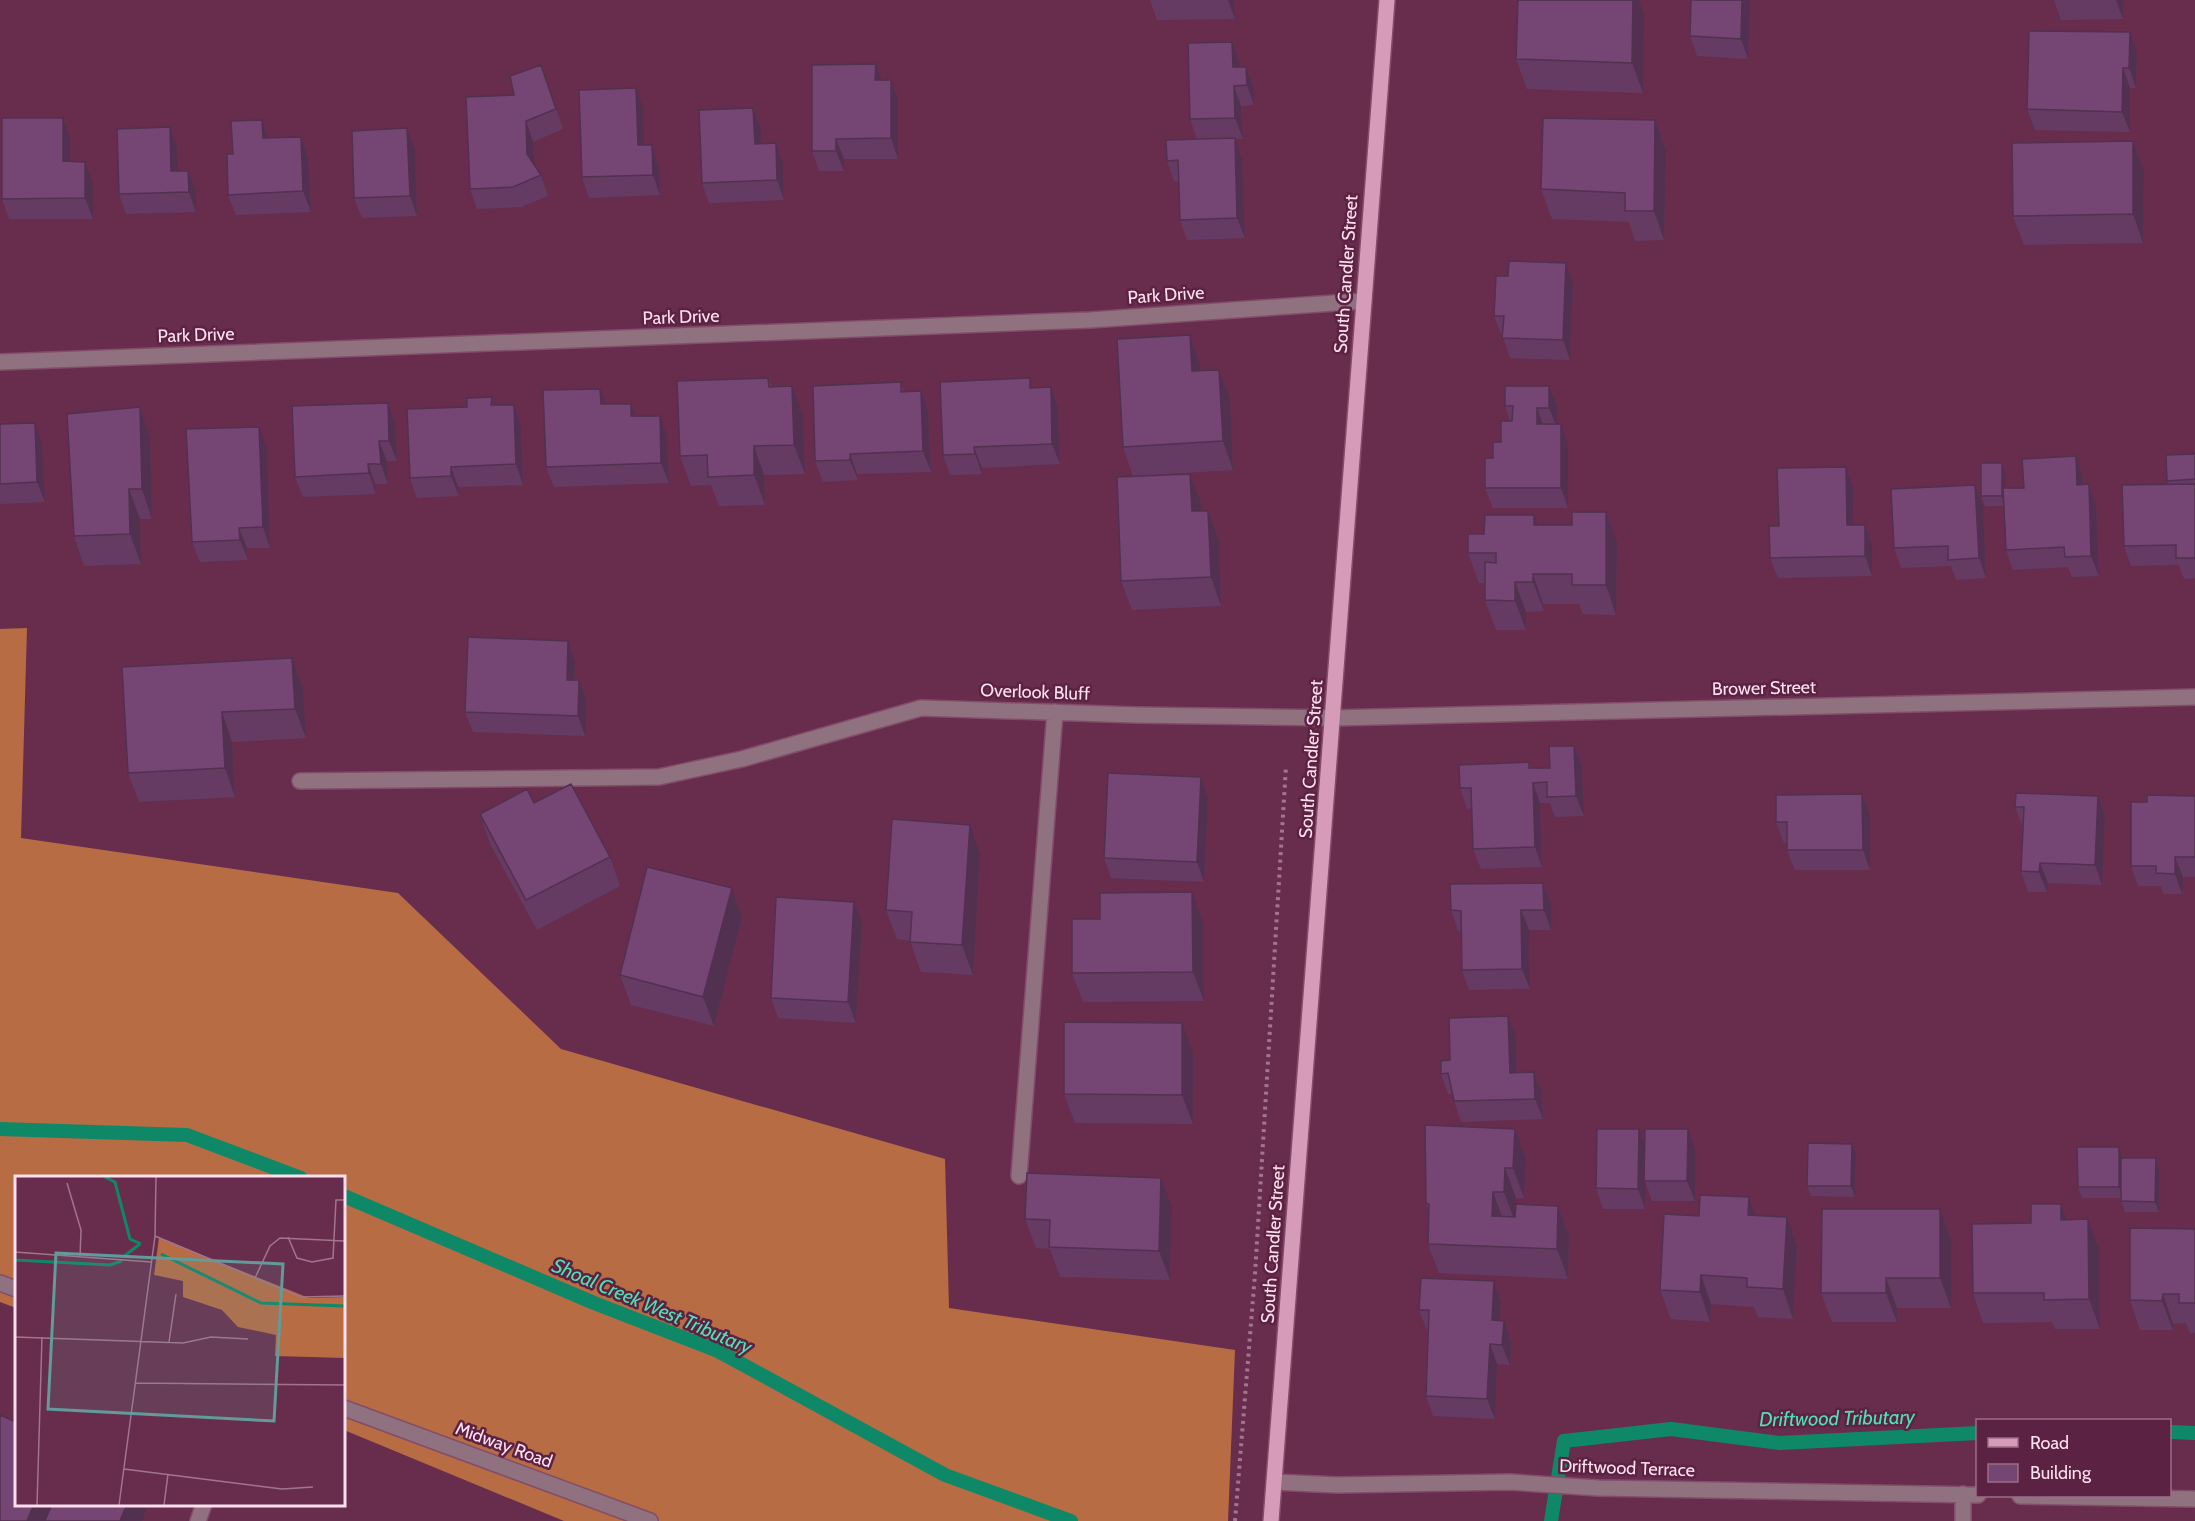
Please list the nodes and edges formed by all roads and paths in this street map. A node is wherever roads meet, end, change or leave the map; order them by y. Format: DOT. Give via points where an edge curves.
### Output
graph roads {
  1 [pos="1387,0"];
  2 [pos="1364,301"];
  3 [pos="0,362"];
  4 [pos="2195,697"];
  5 [pos="1055,712"];
  6 [pos="1334,718"];
  7 [pos="1286,766"];
  8 [pos="300,781"];
  9 [pos="1019,1176"];
  10 [pos="0,1283"];
  11 [pos="15,1289"];
  12 [pos="345,1408"];
  13 [pos="1274,1482"];
  14 [pos="1970,1495"];
  15 [pos="2078,1497"];
  16 [pos="2195,1499"];
  17 [pos="203,1506"];
  18 [pos="198,1521"];
  19 [pos="650,1521"];
  20 [pos="1235,1521"];
  21 [pos="1271,1521"];
  22 [pos="1963,1521"];
  1 -- 2 [label="main road, South Candler Street"];
  2 -- 3 [label="street, Park Drive" via="1090,320"];
  2 -- 6 [label="main road, South Candler Street"];
  4 -- 6 [label="street, Brower Street"];
  5 -- 6 [label="street, Overlook Bluff"];
  5 -- 8 [label="street, Overlook Bluff" via="921,708 742,759 659,777"];
  5 -- 9 [label="street"];
  6 -- 13 [label="main road, South Candler Street"];
  7 -- 20 [label="path" via="1255,1274"];
  10 -- 11 [label="street"];
  12 -- 19 [label="street, Midway Road"];
  13 -- 14 [label="street, Driftwood Terrace" via="1510,1482 1598,1488"];
  13 -- 21 [label="main road, South Candler Street"];
  14 -- 22 [label="street"];
  15 -- 16 [label="street"];
  17 -- 18 [label="street"];
}
